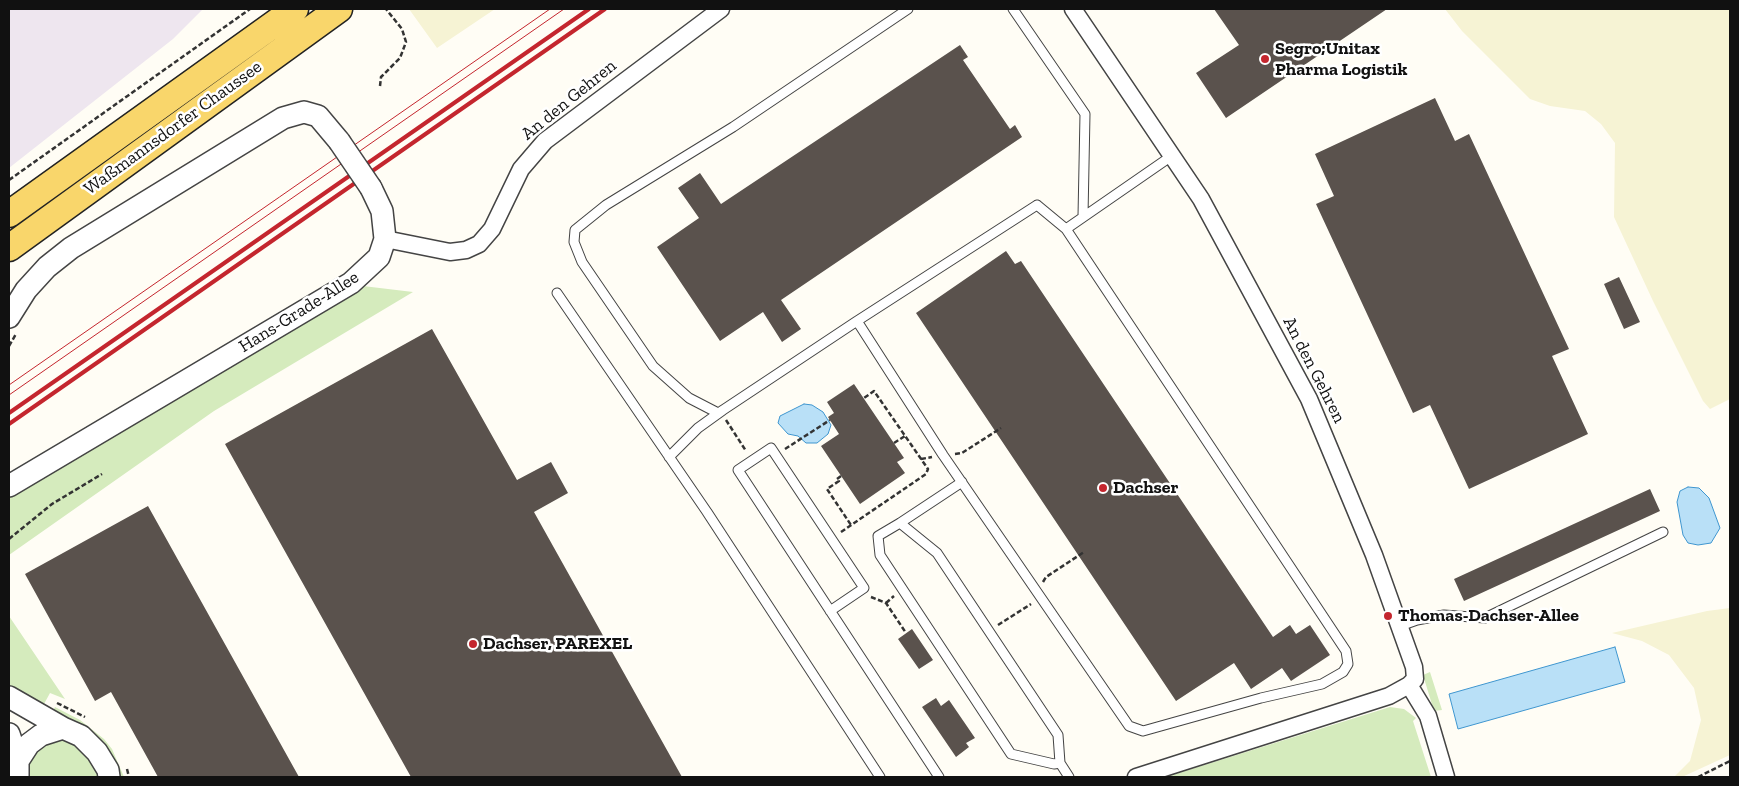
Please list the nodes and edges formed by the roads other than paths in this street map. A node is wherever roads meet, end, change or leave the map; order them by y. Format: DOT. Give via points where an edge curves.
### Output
graph roads {
  1 [pos="295,9"];
  2 [pos="338,9"];
  3 [pos="721,9"];
  4 [pos="908,9"];
  5 [pos="1013,9"];
  6 [pos="1073,9"];
  7 [pos="1173,155"];
  8 [pos="9,214"];
  9 [pos="1083,216"];
  10 [pos="1066,229"];
  11 [pos="385,238"];
  12 [pos="9,248"];
  13 [pos="557,293"];
  14 [pos="9,317"];
  15 [pos="857,322"];
  16 [pos="719,412"];
  17 [pos="669,456"];
  18 [pos="962,482"];
  19 [pos="9,486"];
  20 [pos="900,522"];
  21 [pos="1663,532"];
  22 [pos="830,610"];
  23 [pos="1400,626"];
  24 [pos="1409,686"];
  25 [pos="9,697"];
  26 [pos="63,728"];
  27 [pos="9,734"];
  28 [pos="1060,763"];
  29 [pos="18,769"];
  30 [pos="109,777"];
  31 [pos="880,777"];
  32 [pos="939,777"];
  33 [pos="1069,777"];
  34 [pos="1136,777"];
  35 [pos="1446,777"];
  1 -- 8 [label="main road, Waßmannsdorfer Chaussee"];
  2 -- 12 [label="main road, Waßmannsdorfer Chaussee"];
  3 -- 11 [label="street, An den Gehren" via="545,141 521,169 492,229 479,244 450,252"];
  4 -- 16 [label="lane" via="733,127 606,206 575,230 574,242 582,262 653,366 689,398"];
  5 -- 9 [label="lane" via="1085,114"];
  6 -- 7 [label="street, An den Gehren"];
  7 -- 9 [label="lane"];
  7 -- 23 [label="street, An den Gehren" via="1201,199 1309,399 1352,499"];
  9 -- 10 [label="lane"];
  10 -- 15 [label="lane" via="1037,205"];
  10 -- 18 [label="lane" via="1346,651 1348,664 1343,672 1322,684 1143,731 1129,726"];
  11 -- 14 [label="street, Hans-Grade-Allee, bridge" via="382,211 371,188 339,140 318,116 304,112 284,118 71,248 26,290"];
  11 -- 19 [label="street, Hans-Grade-Allee" via="379,257 350,284"];
  13 -- 17 [label="lane"];
  15 -- 16 [label="lane"];
  15 -- 18 [label="lane"];
  16 -- 17 [label="lane"];
  17 -- 31 [label="lane"];
  18 -- 20 [label="lane"];
  20 -- 28 [label="lane" via="936,553 1058,734"];
  20 -- 28 [label="lane" via="878,536 880,556 1011,754"];
  21 -- 23 [label="lane" via="1485,618 1444,615"];
  22 -- 22 [label="lane" via="738,470 771,448 864,588"];
  22 -- 32 [label="lane"];
  23 -- 24 [label="street, An den Gehren" via="1414,667 1415,679"];
  24 -- 34 [label="street" via="1389,696"];
  24 -- 35 [label="street" via="1428,716"];
  25 -- 26 [label="street"];
  26 -- 29 [label="street" via="41,735 29,744"];
  26 -- 30 [label="street" via="81,736 98,752"];
  27 -- 29 [label="street"];
  28 -- 33 [label="lane"];
}
